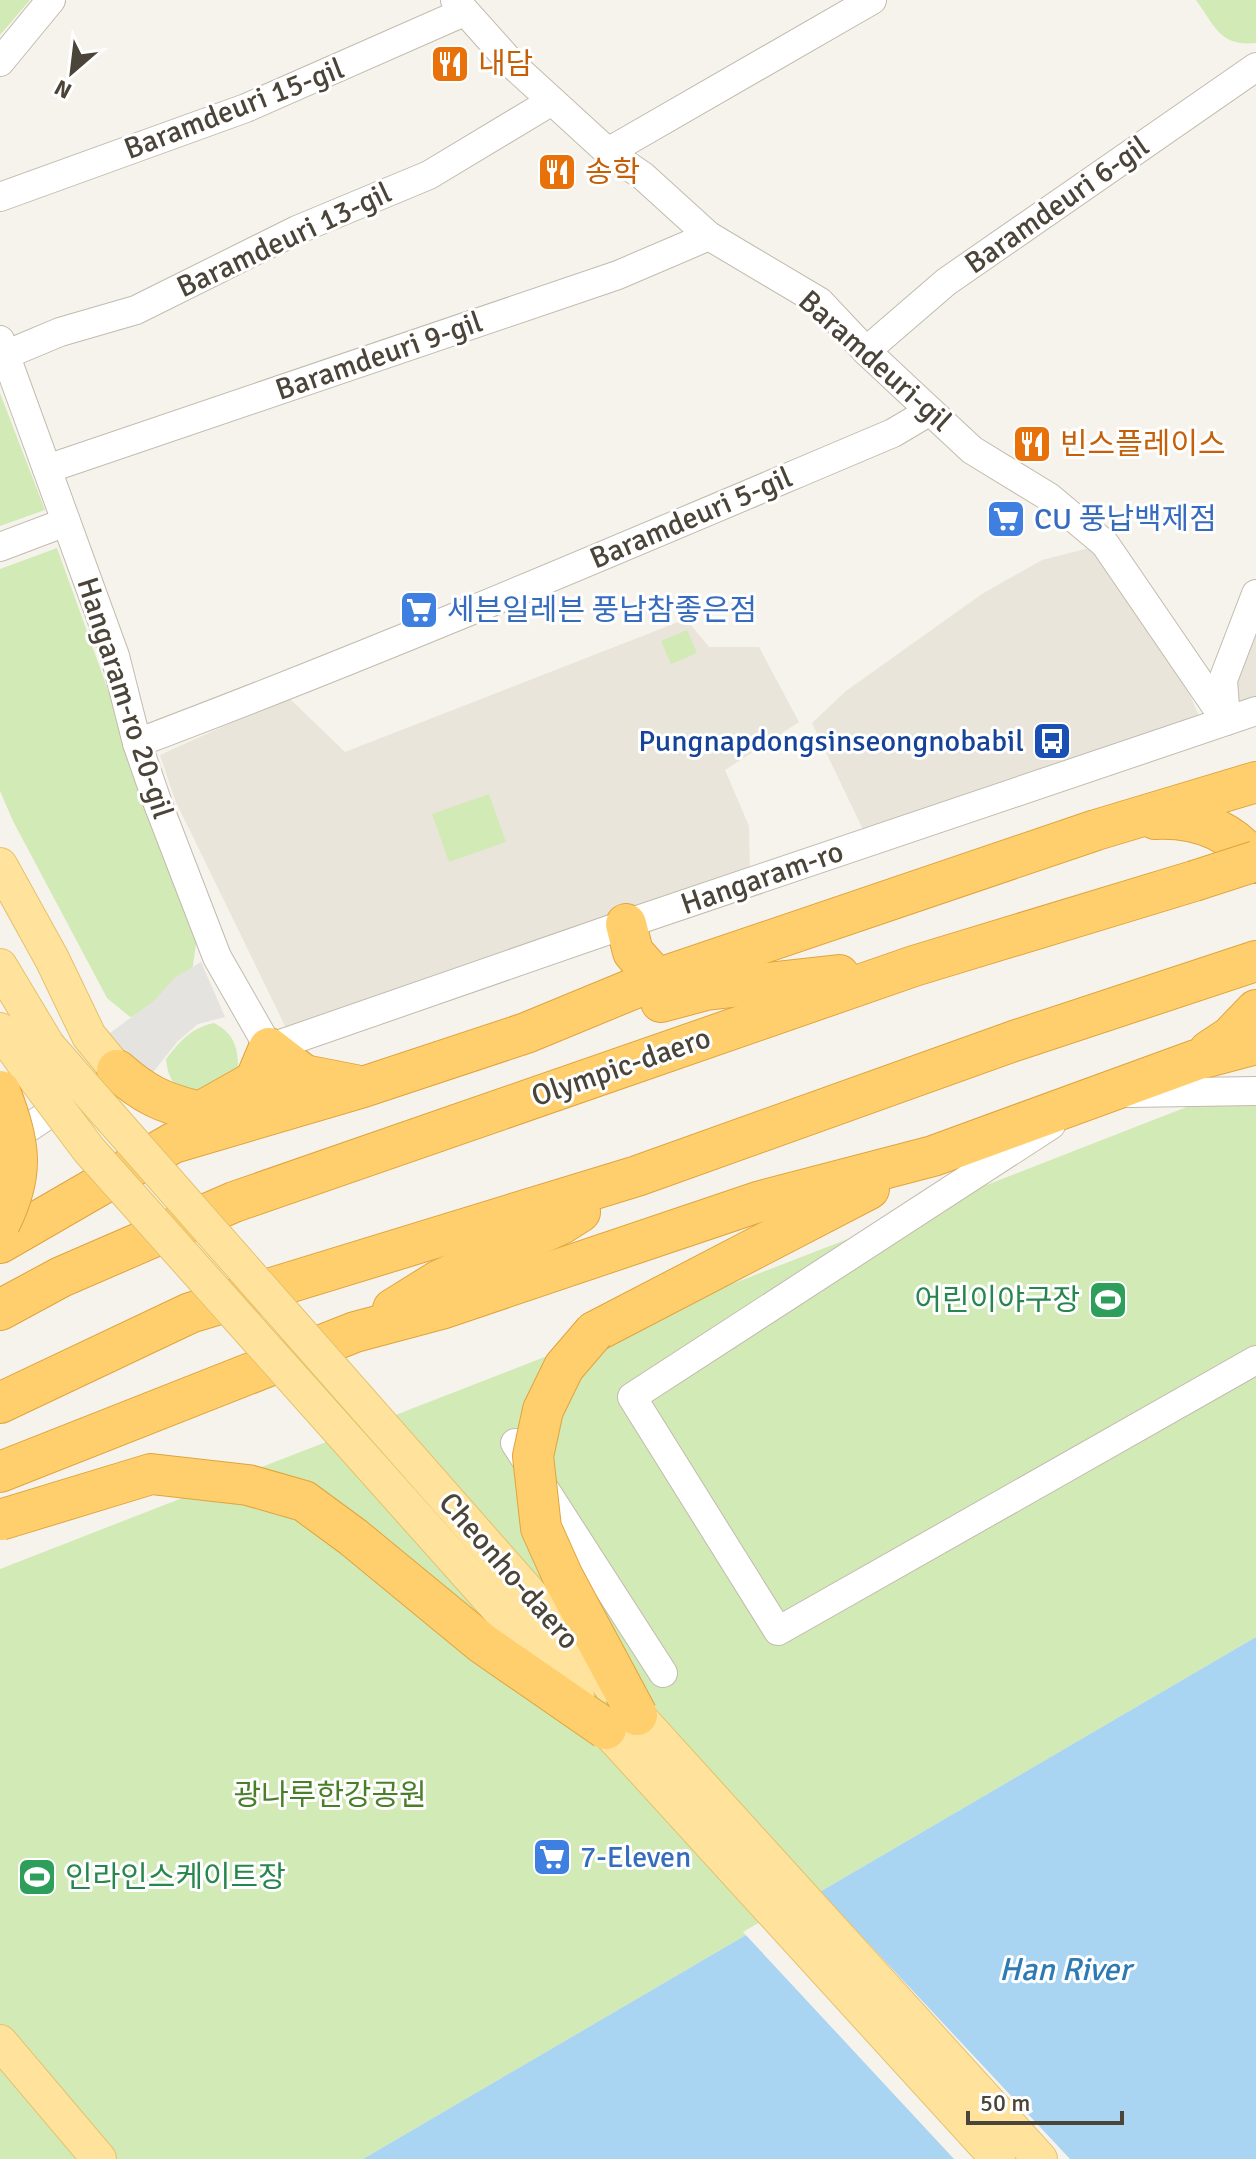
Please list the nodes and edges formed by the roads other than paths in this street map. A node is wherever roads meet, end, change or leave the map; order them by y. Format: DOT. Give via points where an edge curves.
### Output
graph roads {
  1 [pos="872,0"];
  2 [pos="460,6"];
  3 [pos="46,11"];
  4 [pos="0,62"];
  5 [pos="1256,67"];
  6 [pos="552,101"];
  7 [pos="608,152"];
  8 [pos="0,197"];
  9 [pos="709,236"];
  10 [pos="3,348"];
  11 [pos="866,351"];
  12 [pos="930,411"];
  13 [pos="47,469"];
  14 [pos="66,522"];
  15 [pos="0,547"];
  16 [pos="1256,594"];
  17 [pos="1256,711"];
  18 [pos="1226,721"];
  19 [pos="137,743"];
  20 [pos="1256,782"];
  21 [pos="1096,830"];
  22 [pos="1256,862"];
  23 [pos="0,865"];
  24 [pos="626,924"];
  25 [pos="1256,961"];
  26 [pos="0,966"];
  27 [pos="914,966"];
  28 [pos="657,979"];
  29 [pos="1256,1010"];
  30 [pos="0,1030"];
  31 [pos="526,1033"];
  32 [pos="1256,1044"];
  33 [pos="1196,1060"];
  34 [pos="262,1064"];
  35 [pos="24,1066"];
  36 [pos="117,1070"];
  37 [pos="363,1087"];
  38 [pos="1256,1091"];
  39 [pos="1098,1096"];
  40 [pos="200,1112"];
  41 [pos="173,1143"];
  42 [pos="0,1146"];
  43 [pos="933,1156"];
  44 [pos="637,1176"];
  45 [pos="0,1223"];
  46 [pos="0,1243"];
  47 [pos="0,1310"];
  48 [pos="355,1332"];
  49 [pos="1256,1360"];
  50 [pos="0,1403"];
  51 [pos="515,1443"];
  52 [pos="0,1472"];
  53 [pos="0,1520"];
  54 [pos="663,1673"];
  55 [pos="622,1722"];
  56 [pos="0,2042"];
  57 [pos="99,2159"];
  58 [pos="998,2159"];
  59 [pos="1040,2159"];
  1 -- 7 [label="street"];
  2 -- 6 [label="street, Baramdeuri-gil"];
  2 -- 8 [label="street, Baramdeuri 15-gil" via="246,108"];
  3 -- 4 [label="street"];
  5 -- 11 [label="street, Baramdeuri 6-gil" via="946,282"];
  6 -- 7 [label="street, Baramdeuri-gil"];
  6 -- 10 [label="street, Baramdeuri 13-gil" via="429,175 297,230 136,310"];
  7 -- 9 [label="street, Baramdeuri-gil"];
  9 -- 11 [label="street, Baramdeuri-gil" via="820,302"];
  9 -- 13 [label="street, Baramdeuri 9-gil" via="618,275"];
  10 -- 13 [label="street, Hangaram-ro 20-gil"];
  11 -- 12 [label="street, Baramdeuri-gil"];
  12 -- 18 [label="street, Baramdeuri-gil" via="972,450 1049,497 1105,544"];
  12 -- 19 [label="street, Baramdeuri 5-gil" via="893,433 554,576"];
  13 -- 14 [label="street, Hangaram-ro 20-gil"];
  14 -- 15 [label="street"];
  14 -- 19 [label="street, Hangaram-ro 20-gil" via="115,656"];
  16 -- 18 [label="street" via="1223,680"];
  17 -- 18 [label="street, Hangaram-ro"];
  18 -- 24 [label="street, Hangaram-ro"];
  19 -- 34 [label="street, Hangaram-ro 20-gil"];
  20 -- 21 [label="highway"];
  21 -- 22 [label="highway" via="1182,819 1212,826 1235,839"];
  21 -- 28 [label="highway"];
  22 -- 27 [label="highway, Olympic-daero, bridge"];
  23 -- 36 [label="main road" via="89,1036"];
  24 -- 28 [label="highway" via="633,952"];
  24 -- 34 [label="street, Hangaram-ro"];
  25 -- 44 [label="highway" via="998,1046"];
  26 -- 35 [label="main road, Cheonho-daero"];
  27 -- 31 [label="highway" via="706,990"];
  27 -- 47 [label="highway, Olympic-daero" via="234,1202 61,1277"];
  28 -- 31 [label="highway"];
  29 -- 33 [label="highway" via="1230,1037"];
  30 -- 35 [label="main road, Cheonho-daero"];
  31 -- 37 [label="highway"];
  32 -- 33 [label="highway"];
  33 -- 39 [label="highway"];
  34 -- 37 [label="highway"];
  34 -- 40 [label="highway"];
  35 -- 45 [label="highway, bridge" via="17,1171 12,1200"];
  35 -- 55 [label="main road, Cheonho-daero, bridge" via="89,1150"];
  36 -- 40 [label="highway" via="164,1104"];
  36 -- 42 [label="street"];
  37 -- 41 [label="highway"];
  38 -- 39 [label="street"];
  39 -- 43 [label="highway"];
  39 -- 49 [label="street" via="632,1397 778,1631"];
  40 -- 41 [label="highway"];
  41 -- 46 [label="highway"];
  43 -- 48 [label="highway" via="761,1201 441,1309"];
  43 -- 55 [label="highway, bridge" via="594,1332 564,1367 543,1410 533,1456 541,1528"];
  44 -- 48 [label="highway" via="561,1224 438,1281"];
  44 -- 50 [label="highway" via="190,1313"];
  48 -- 52 [label="highway"];
  51 -- 54 [label="street"];
  53 -- 55 [label="highway, bridge" via="151,1474 248,1485 304,1501 483,1644"];
  55 -- 58 [label="main road, Cheonho-daero"];
  55 -- 59 [label="main road, Cheonho-daero"];
  56 -- 57 [label="main road"];
}
